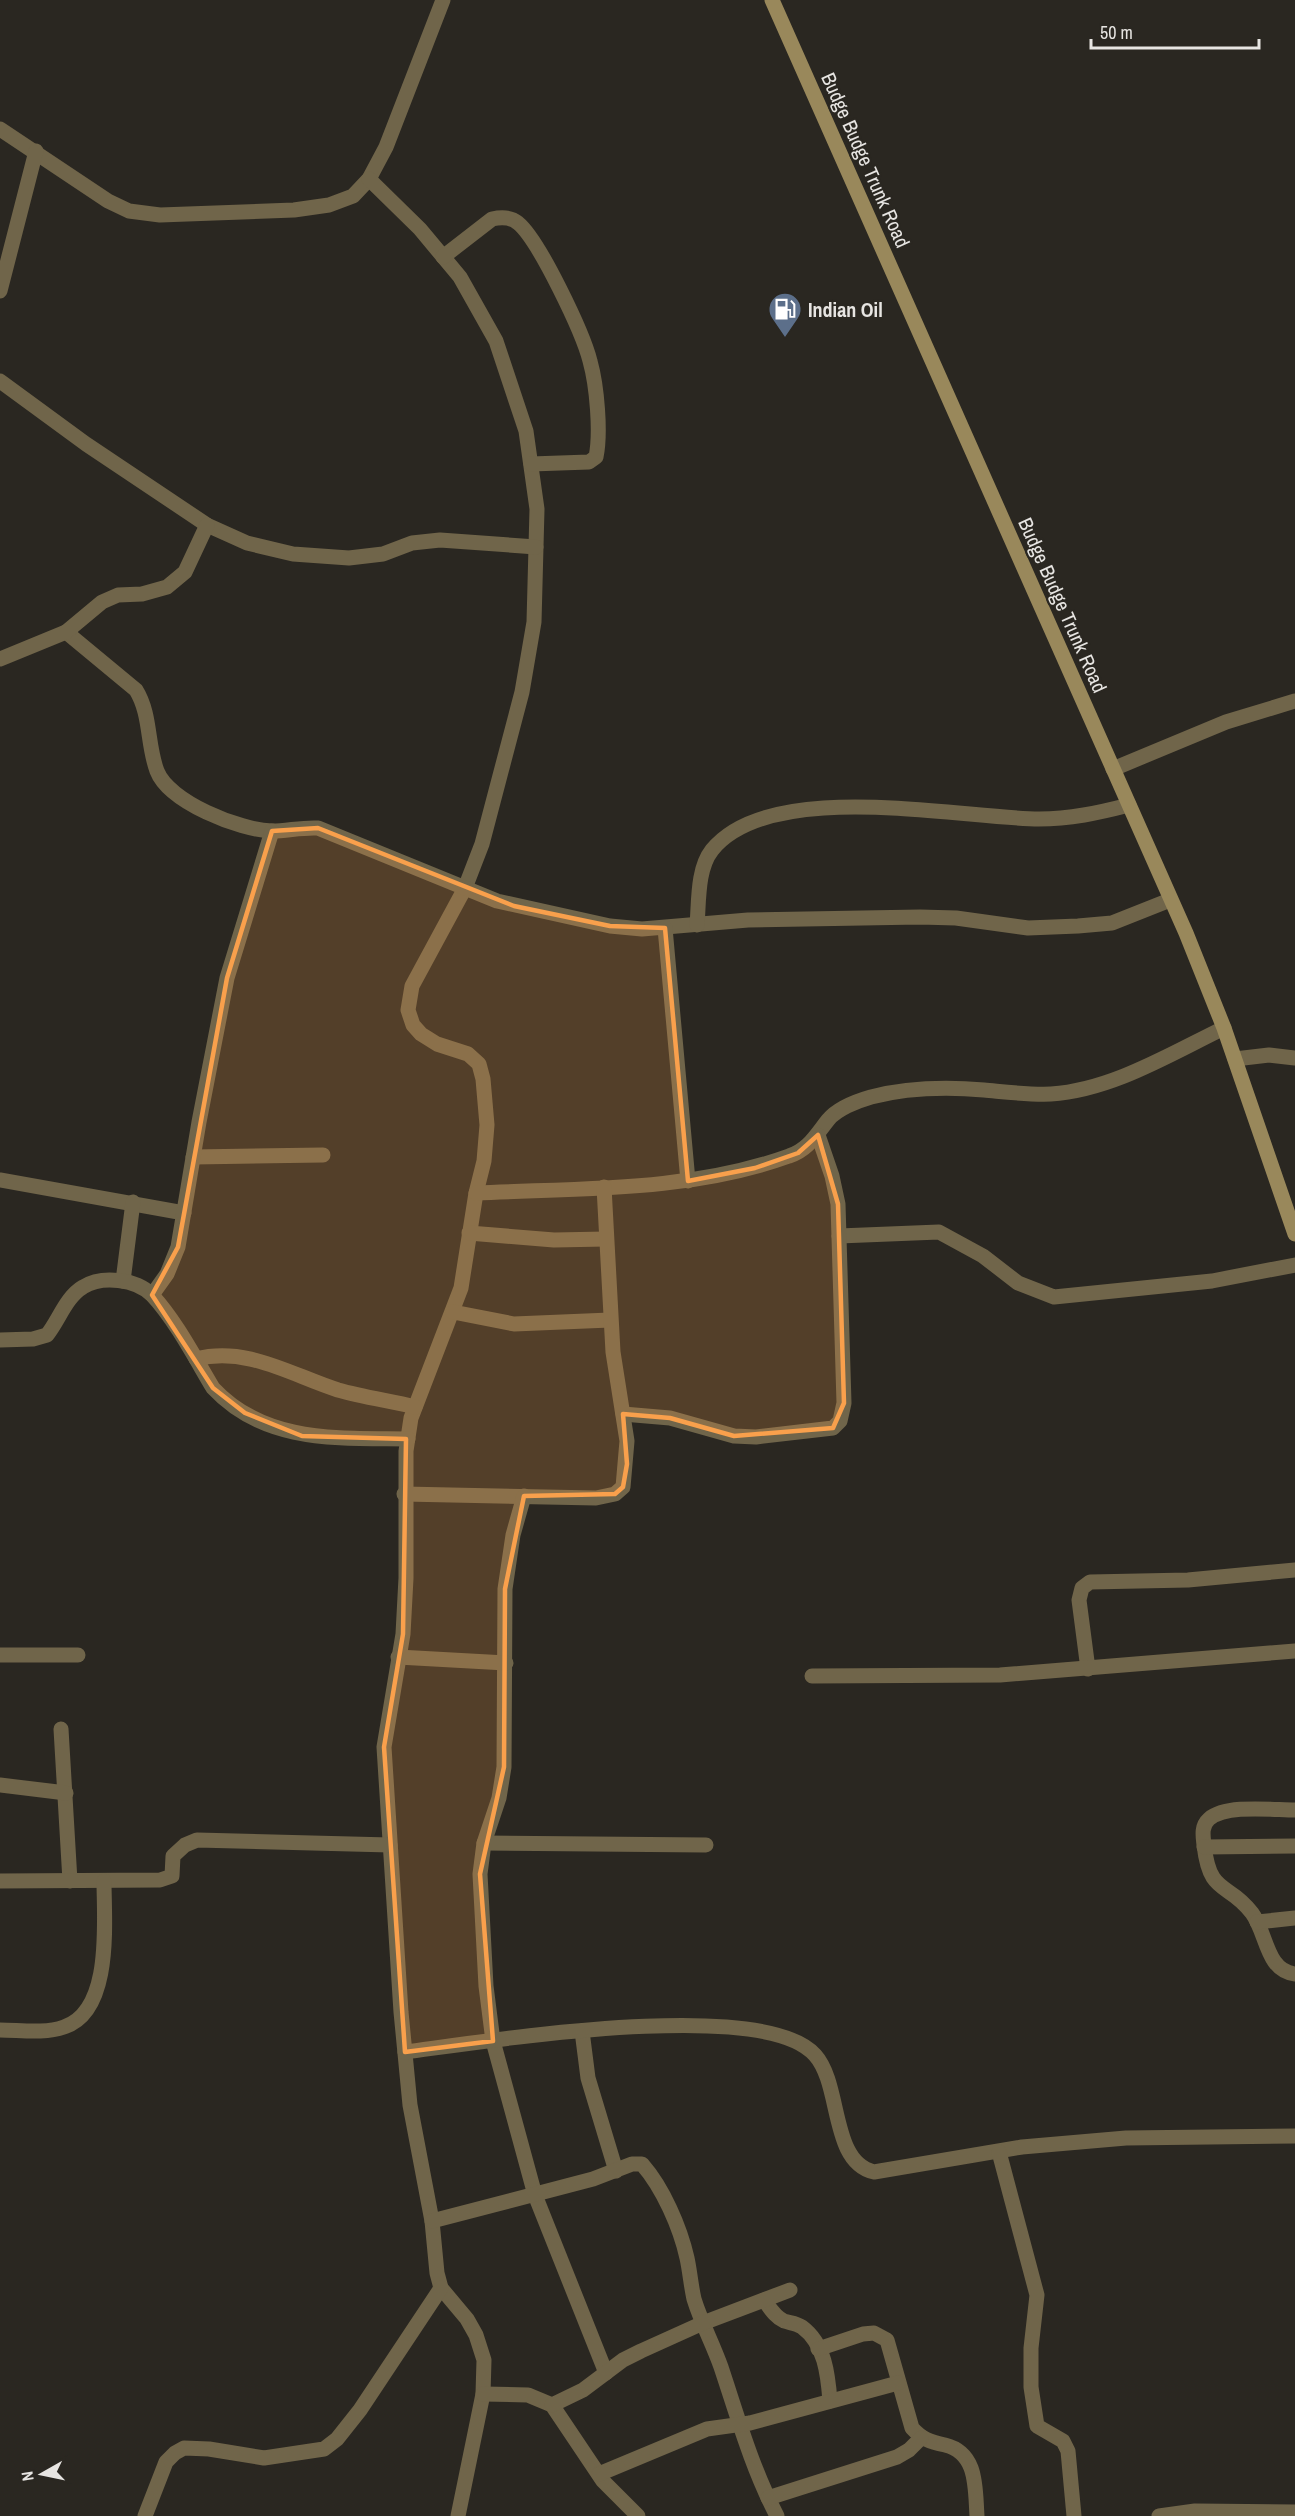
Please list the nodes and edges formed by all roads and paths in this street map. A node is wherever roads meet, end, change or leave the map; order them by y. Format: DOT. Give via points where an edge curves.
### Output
graph roads {
  1 [pos="443,0"];
  2 [pos="772,0"];
  3 [pos="0,129"];
  4 [pos="36,151"];
  5 [pos="369,179"];
  6 [pos="442,257"];
  7 [pos="0,291"];
  8 [pos="0,381"];
  9 [pos="531,464"];
  10 [pos="207,525"];
  11 [pos="536,547"];
  12 [pos="66,632"];
  13 [pos="0,659"];
  14 [pos="1295,701"];
  15 [pos="1113,769"];
  16 [pos="1128,805"];
  17 [pos="272,831"];
  18 [pos="465,888"];
  19 [pos="1170,900"];
  20 [pos="697,925"];
  21 [pos="665,928"];
  22 [pos="1224,1028"];
  23 [pos="1295,1058"];
  24 [pos="1234,1059"];
  25 [pos="818,1135"];
  26 [pos="323,1155"];
  27 [pos="193,1157"];
  28 [pos="0,1180"];
  29 [pos="688,1181"];
  30 [pos="604,1186"];
  31 [pos="476,1193"];
  32 [pos="134,1202"];
  33 [pos="184,1213"];
  34 [pos="469,1233"];
  35 [pos="1295,1234"];
  36 [pos="839,1236"];
  37 [pos="606,1239"];
  38 [pos="1295,1265"];
  39 [pos="123,1281"];
  40 [pos="152,1295"];
  41 [pos="453,1312"];
  42 [pos="610,1320"];
  43 [pos="0,1340"];
  44 [pos="196,1359"];
  45 [pos="416,1407"];
  46 [pos="623,1414"];
  47 [pos="408,1439"];
  48 [pos="404,1494"];
  49 [pos="524,1496"];
  50 [pos="1295,1570"];
  51 [pos="1295,1651"];
  52 [pos="0,1655"];
  53 [pos="78,1655"];
  54 [pos="398,1657"];
  55 [pos="506,1663"];
  56 [pos="1088,1670"];
  57 [pos="812,1676"];
  58 [pos="62,1729"];
  59 [pos="0,1785"];
  60 [pos="66,1793"];
  61 [pos="1295,1810"];
  62 [pos="484,1843"];
  63 [pos="390,1845"];
  64 [pos="706,1845"];
  65 [pos="1295,1846"];
  66 [pos="1204,1847"];
  67 [pos="0,1881"];
  68 [pos="70,1881"];
  69 [pos="104,1881"];
  70 [pos="1295,1918"];
  71 [pos="1257,1922"];
  72 [pos="1295,1974"];
  73 [pos="0,2030"];
  74 [pos="582,2031"];
  75 [pos="493,2041"];
  76 [pos="405,2052"];
  77 [pos="1295,2136"];
  78 [pos="999,2152"];
  79 [pos="616,2171"];
  80 [pos="535,2195"];
  81 [pos="432,2221"];
  82 [pos="441,2288"];
  83 [pos="790,2290"];
  84 [pos="764,2300"];
  85 [pos="703,2324"];
  86 [pos="818,2349"];
  87 [pos="606,2373"];
  88 [pos="898,2383"];
  89 [pos="483,2394"];
  90 [pos="830,2401"];
  91 [pos="552,2405"];
  92 [pos="739,2424"];
  93 [pos="921,2438"];
  94 [pos="598,2474"];
  95 [pos="768,2498"];
  96 [pos="1295,2512"];
  97 [pos="145,2516"];
  98 [pos="458,2516"];
  99 [pos="638,2516"];
  100 [pos="777,2516"];
  101 [pos="977,2516"];
  102 [pos="1074,2516"];
  103 [pos="1159,2516"];
  1 -- 5 [label="street" via="386,147"];
  2 -- 15 [label="main road, Budge Budge Trunk Road"];
  3 -- 4 [label="street"];
  4 -- 5 [label="street" via="108,201 129,211 160,215 329,205 353,196"];
  4 -- 7 [label="street"];
  5 -- 6 [label="street" via="420,229"];
  6 -- 9 [label="street" via="460,277 496,341 526,430"];
  6 -- 9 [label="street" via="492,219 517,221 531,237 582,335 591,364 597,457 589,462"];
  8 -- 10 [label="street"];
  9 -- 11 [label="street" via="537,509"];
  10 -- 11 [label="street" via="247,543 292,554 349,558 440,540"];
  10 -- 12 [label="street" via="185,572 166,587 110,598"];
  11 -- 18 [label="street" via="534,622 522,692 482,844"];
  12 -- 13 [label="street"];
  12 -- 17 [label="street" via="136,690 142,700 157,771 168,789 185,803 244,826"];
  14 -- 15 [label="street" via="1226,722"];
  15 -- 16 [label="main road, Budge Budge Trunk Road"];
  16 -- 19 [label="main road, Budge Budge Trunk Road"];
  16 -- 20 [label="street" via="1079,817 1041,819 908,807 810,809 776,814 735,830 711,850 701,875"];
  17 -- 18 [label="street" via="318,828"];
  17 -- 27 [label="street" via="226,978"];
  18 -- 21 [label="street" via="514,906 610,926"];
  18 -- 31 [label="street" via="412,986 408,1010 421,1034 468,1054 478,1064 487,1125"];
  19 -- 20 [label="street" via="1112,923 1078,926 1028,928 920,917 748,920"];
  19 -- 22 [label="main road, Budge Budge Trunk Road"];
  20 -- 21 [label="street"];
  21 -- 29 [label="street"];
  22 -- 24 [label="main road, Budge Budge Trunk Road"];
  22 -- 25 [label="street" via="1107,1083 1073,1092 945,1089 871,1097 836,1113"];
  23 -- 24 [label="street" via="1269,1055"];
  24 -- 35 [label="main road, Budge Budge Trunk Road"];
  25 -- 29 [label="street" via="798,1153 755,1168"];
  25 -- 36 [label="street" via="834,1185"];
  26 -- 27 [label="street"];
  27 -- 33 [label="street"];
  28 -- 32 [label="street"];
  29 -- 30 [label="street"];
  30 -- 31 [label="street"];
  30 -- 37 [label="street"];
  31 -- 34 [label="street"];
  32 -- 33 [label="street"];
  32 -- 39 [label="street"];
  33 -- 40 [label="street" via="174,1262"];
  34 -- 37 [label="street" via="554,1240"];
  34 -- 41 [label="street" via="461,1288"];
  36 -- 38 [label="street" via="939,1232 982,1256 1018,1283 1054,1297 1212,1281"];
  36 -- 46 [label="street" via="844,1403 840,1421 833,1428 734,1436 670,1418"];
  37 -- 42 [label="street"];
  39 -- 40 [label="street"];
  39 -- 43 [label="street" via="101,1281 81,1288 47,1335"];
  40 -- 44 [label="street"];
  41 -- 42 [label="street" via="514,1324"];
  41 -- 45 [label="street"];
  42 -- 46 [label="street"];
  44 -- 45 [label="street" via="226,1354 249,1358 340,1390"];
  44 -- 47 [label="street" via="222,1398 273,1427 302,1436"];
  45 -- 47 [label="street"];
  46 -- 49 [label="street" via="627,1464 623,1487 615,1494 596,1498"];
  47 -- 48 [label="street"];
  48 -- 49 [label="street"];
  48 -- 54 [label="street" via="406,1578"];
  49 -- 55 [label="street" via="505,1588"];
  50 -- 56 [label="street" via="1188,1580 1090,1582 1082,1588 1079,1600"];
  51 -- 56 [label="street"];
  52 -- 53 [label="street"];
  54 -- 55 [label="street"];
  54 -- 63 [label="street" via="384,1747"];
  55 -- 62 [label="street" via="504,1767 499,1798"];
  56 -- 57 [label="street" via="1000,1675"];
  58 -- 60 [label="street"];
  59 -- 60 [label="street"];
  60 -- 68 [label="street"];
  61 -- 66 [label="street" via="1219,1812 1207,1820"];
  62 -- 64 [label="street"];
  62 -- 75 [label="street" via="480,1874"];
  63 -- 69 [label="street" via="198,1840 173,1856 172,1876 160,1880"];
  63 -- 76 [label="street"];
  65 -- 66 [label="street"];
  66 -- 71 [label="street" via="1213,1881 1252,1913"];
  67 -- 68 [label="street"];
  68 -- 69 [label="street"];
  69 -- 73 [label="street" via="103,1963 91,2003 66,2027"];
  70 -- 71 [label="street"];
  71 -- 72 [label="street" via="1273,1960 1280,1969"];
  74 -- 75 [label="street"];
  74 -- 78 [label="street" via="693,2025 762,2032 797,2042 816,2056 831,2088 843,2138 852,2159 862,2169 874,2172"];
  74 -- 79 [label="street" via="588,2078"];
  75 -- 76 [label="street"];
  75 -- 80 [label="street"];
  76 -- 81 [label="street" via="410,2105"];
  77 -- 78 [label="street" via="1126,2138"];
  78 -- 102 [label="street" via="1037,2295 1031,2348 1034,2414 1037,2426 1063,2441 1068,2451"];
  79 -- 80 [label="street"];
  79 -- 85 [label="street" via="642,2164 650,2173 687,2256"];
  80 -- 81 [label="street"];
  80 -- 87 [label="street"];
  81 -- 82 [label="street"];
  82 -- 89 [label="street" via="476,2335 484,2360"];
  82 -- 97 [label="street" via="337,2439 324,2449 264,2458 184,2448 166,2462"];
  83 -- 84 [label="street"];
  84 -- 85 [label="street"];
  84 -- 86 [label="street" via="776,2316 800,2326"];
  85 -- 87 [label="street" via="622,2360"];
  85 -- 92 [label="street"];
  86 -- 88 [label="street" via="874,2333 887,2340"];
  86 -- 90 [label="street" via="828,2374"];
  87 -- 91 [label="street"];
  88 -- 90 [label="street"];
  88 -- 93 [label="street" via="910,2422"];
  89 -- 91 [label="street" via="528,2396"];
  89 -- 98 [label="street"];
  90 -- 92 [label="street"];
  91 -- 94 [label="street"];
  92 -- 94 [label="street" via="707,2429"];
  92 -- 95 [label="street"];
  93 -- 95 [label="street" via="897,2457"];
  93 -- 101 [label="street" via="954,2448 970,2462"];
  94 -- 99 [label="street"];
  95 -- 100 [label="street"];
  96 -- 103 [label="street" via="1195,2511"];
}
